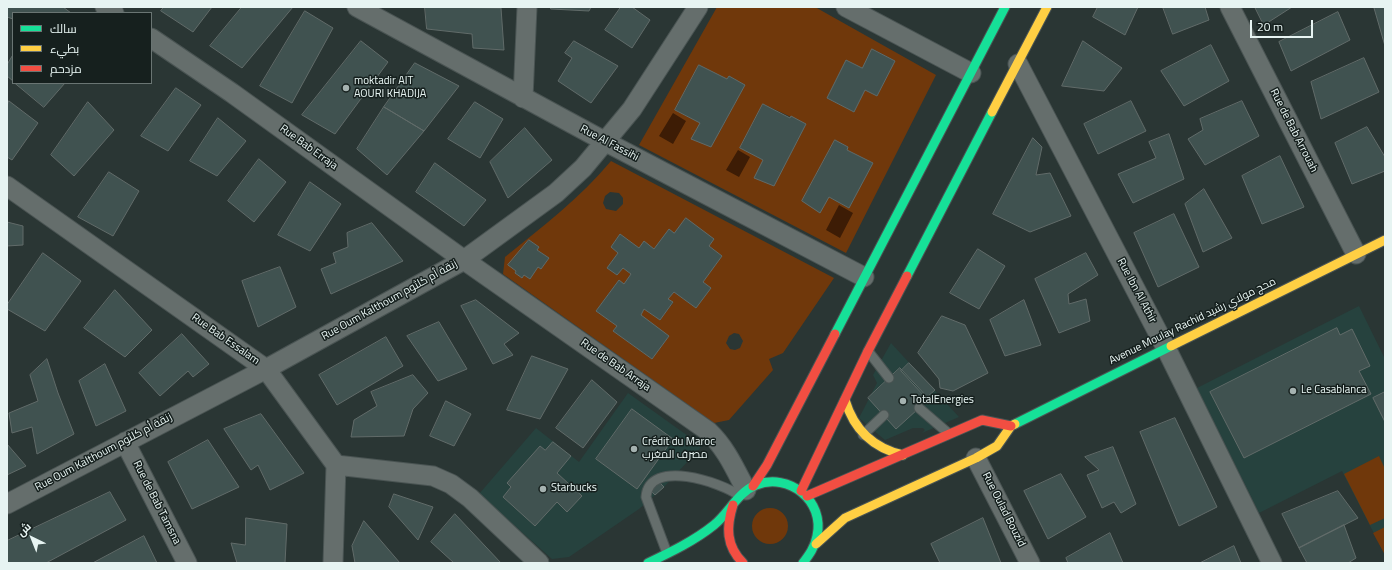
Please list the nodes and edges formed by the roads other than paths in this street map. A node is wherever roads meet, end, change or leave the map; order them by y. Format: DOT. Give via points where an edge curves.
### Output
graph roads {
  1 [pos="357,7"];
  2 [pos="527,7"];
  3 [pos="698,7"];
  4 [pos="846,7"];
  5 [pos="1005,7"];
  6 [pos="1047,7"];
  7 [pos="1230,7"];
  8 [pos="152,39"];
  9 [pos="1018,64"];
  10 [pos="971,73"];
  11 [pos="523,98"];
  12 [pos="606,142"];
  13 [pos="7,186"];
  14 [pos="1385,240"];
  15 [pos="1356,254"];
  16 [pos="464,260"];
  17 [pos="864,277"];
  18 [pos="1166,348"];
  19 [pos="868,351"];
  20 [pos="266,369"];
  21 [pos="889,378"];
  22 [pos="845,400"];
  23 [pos="919,408"];
  24 [pos="884,415"];
  25 [pos="1011,426"];
  26 [pos="949,434"];
  27 [pos="863,435"];
  28 [pos="125,442"];
  29 [pos="903,454"];
  30 [pos="976,458"];
  31 [pos="336,466"];
  32 [pos="747,491"];
  33 [pos="804,494"];
  34 [pos="7,504"];
  35 [pos="733,505"];
  36 [pos="816,544"];
  37 [pos="667,553"];
  38 [pos="187,563"];
  39 [pos="333,563"];
  40 [pos="539,563"];
  41 [pos="648,563"];
  42 [pos="743,563"];
  43 [pos="803,563"];
  44 [pos="1030,563"];
  45 [pos="1272,563"];
  1 -- 11 [label="street, Rue Al Fassihi"];
  2 -- 11 [label="street"];
  3 -- 12 [label="street, Rue Oum Kalthoum زنقة أم كلثوم" via="655,75"];
  4 -- 10 [label="street"];
  5 -- 10 [label="main road"];
  6 -- 9 [label="main road"];
  7 -- 15 [label="street, Rue de Bab Arrouah"];
  8 -- 16 [label="street, Rue Bab Erraja"];
  9 -- 18 [label="street, Rue Ibn Al Athir"];
  9 -- 19 [label="main road"];
  10 -- 17 [label="main road"];
  11 -- 12 [label="street, Rue Al Fassihi"];
  12 -- 16 [label="street, Rue Oum Kalthoum زنقة أم كلثوم" via="556,193"];
  12 -- 17 [label="street, Rue Al Fassihi"];
  13 -- 20 [label="street, Rue Bab Essalam"];
  14 -- 15 [label="main road, Avenue Moulay Rachid محج مولاي رشيد"];
  15 -- 18 [label="main road, Avenue Moulay Rachid محج مولاي رشيد"];
  16 -- 20 [label="street, Rue Oum Kalthoum زنقة أم كلثوم"];
  16 -- 32 [label="street, Rue de Bab Arraja" via="708,431 726,453"];
  17 -- 32 [label="main road" via="767,465"];
  18 -- 25 [label="main road, Avenue Moulay Rachid محج مولاي رشيد"];
  18 -- 45 [label="street, Rue Ibn Al Athir"];
  19 -- 21 [label="lane"];
  19 -- 22 [label="main road"];
  20 -- 28 [label="street, Rue Oum Kalthoum زنقة أم كلثوم"];
  20 -- 31 [label="street, Rue Bab Essalam"];
  22 -- 27 [label="main road" via="850,418"];
  22 -- 33 [label="main road"];
  23 -- 26 [label="lane"];
  24 -- 27 [label="lane"];
  25 -- 26 [label="main road" via="982,420"];
  25 -- 30 [label="main road, Avenue Moulay Rachid محج مولاي رشيد" via="997,446"];
  26 -- 29 [label="main road"];
  27 -- 29 [label="main road" via="879,448"];
  28 -- 34 [label="street, Rue Oum Kalthoum زنقة أم كلثوم"];
  28 -- 38 [label="street, Rue de Bab Tamsna"];
  29 -- 33 [label="main road"];
  30 -- 36 [label="main road, Avenue Moulay Rachid محج مولاي رشيد" via="845,518"];
  30 -- 44 [label="street, Rue Oulad Bouzid"];
  31 -- 39 [label="street"];
  31 -- 40 [label="street" via="433,476 451,484 470,498"];
  32 -- 33 [label="main road" via="775,482 791,485"];
  32 -- 35 [label="main road"];
  32 -- 37 [label="lane" via="709,480 664,476 656,478 646,491 646,497"];
  33 -- 36 [label="main road" via="812,503 818,518"];
  35 -- 37 [label="main road" via="702,535"];
  35 -- 42 [label="main road" via="728,518 728,538 733,551"];
  36 -- 43 [label="main road"];
  37 -- 41 [label="main road"];
}
